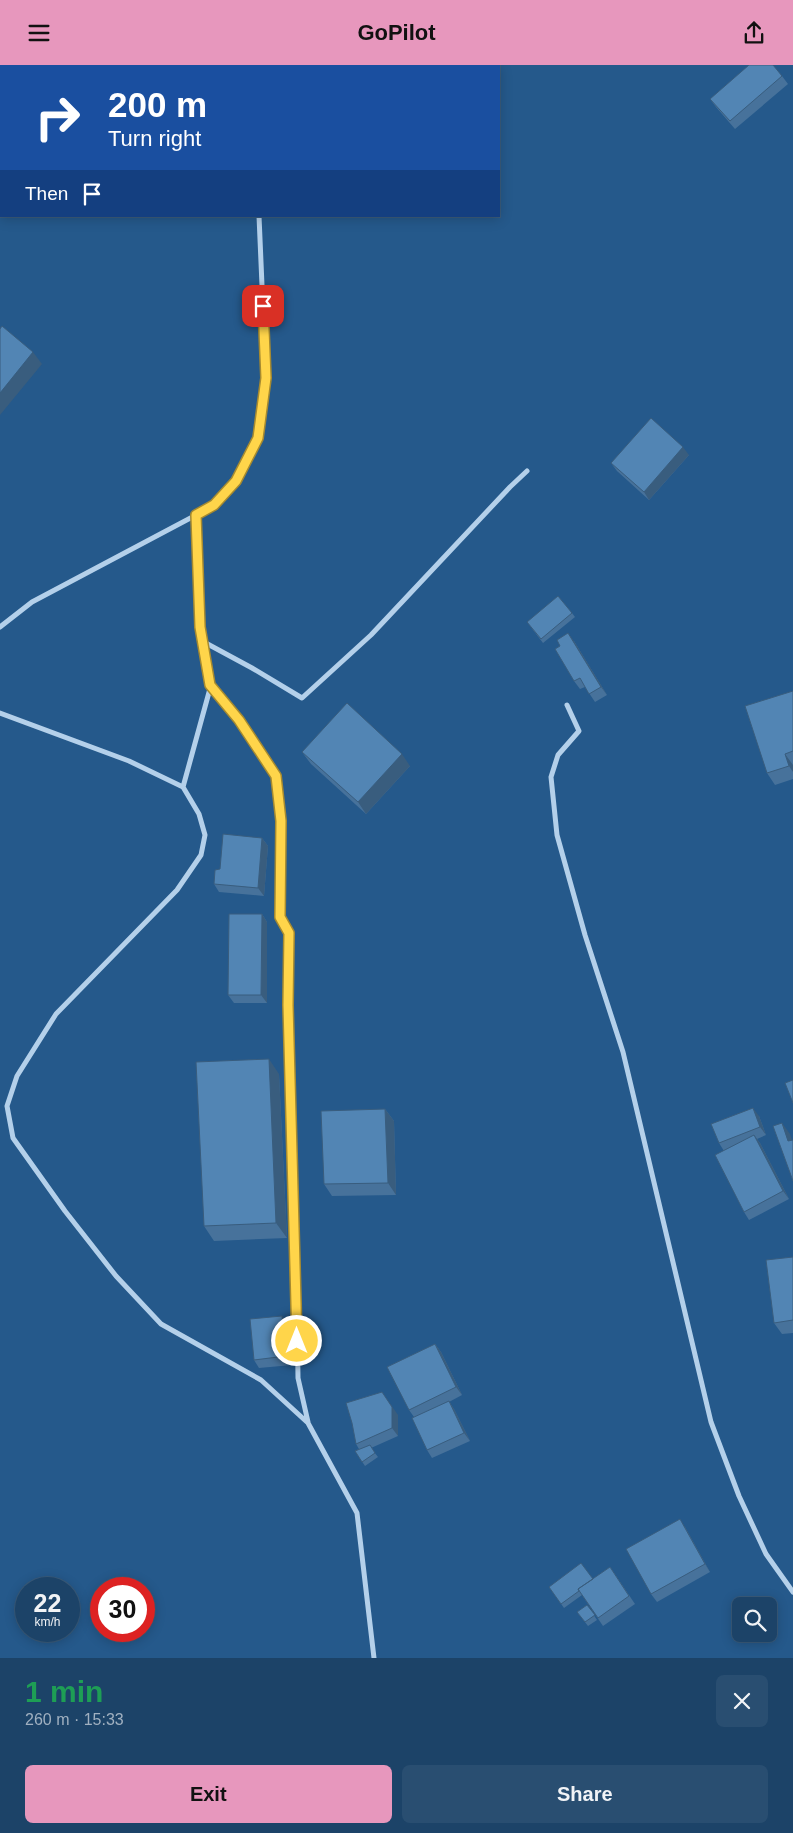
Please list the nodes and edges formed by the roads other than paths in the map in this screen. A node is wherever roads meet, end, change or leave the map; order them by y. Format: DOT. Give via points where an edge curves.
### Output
graph roads {
  1 [pos="259,217"];
  2 [pos="527,471"];
  3 [pos="196,515"];
  4 [pos="0,627"];
  5 [pos="202,641"];
  6 [pos="210,685"];
  7 [pos="567,705"];
  8 [pos="0,713"];
  9 [pos="183,787"];
  10 [pos="308,1423"];
  11 [pos="793,1592"];
  12 [pos="374,1658"];
  1 -- 3 [label="street" via="266,378 258,438 236,481 214,505"];
  2 -- 5 [label="street" via="371,635 302,698"];
  3 -- 4 [label="street" via="32,602"];
  3 -- 5 [label="street"];
  5 -- 6 [label="street"];
  6 -- 9 [label="street"];
  6 -- 10 [label="street" via="239,720 276,776 281,821 280,917 289,933 298,1378"];
  7 -- 11 [label="street" via="579,731 558,755 552,777 557,835 622,1052 711,1422 738,1496 762,1546"];
  8 -- 9 [label="street" via="129,761"];
  9 -- 10 [label="street" via="199,814 205,835 202,855 177,889 56,1013 16,1076 7,1106 13,1138 116,1276 161,1324 262,1381"];
  10 -- 12 [label="street" via="357,1513"];
}
